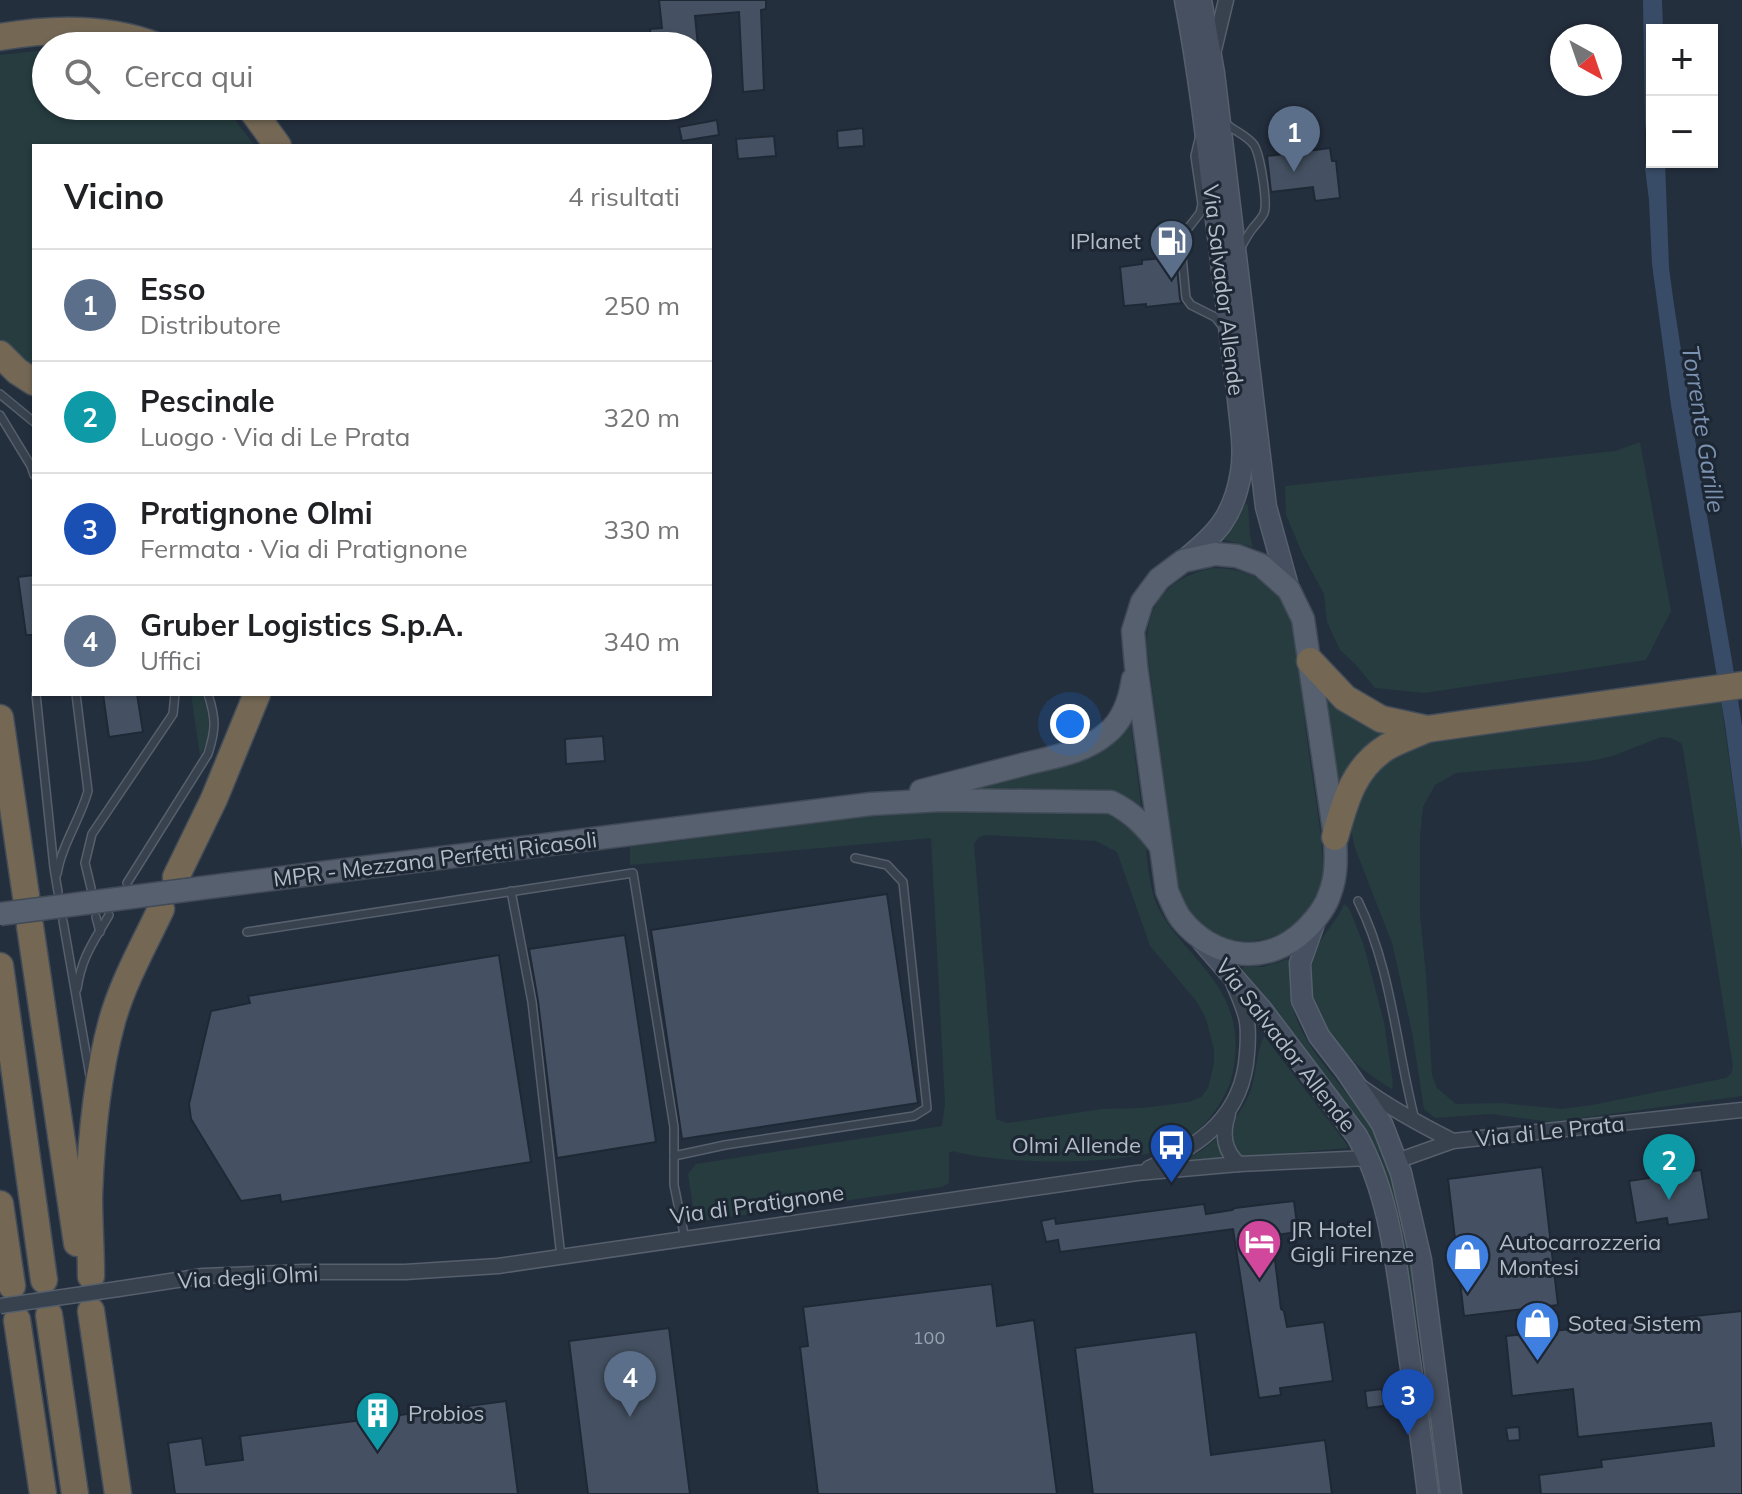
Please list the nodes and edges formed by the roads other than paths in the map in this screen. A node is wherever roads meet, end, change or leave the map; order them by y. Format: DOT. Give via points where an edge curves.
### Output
graph roads {
  1 [pos="1185,0"];
  2 [pos="1201,0"];
  3 [pos="1226,0"];
  4 [pos="80,32"];
  5 [pos="0,37"];
  6 [pos="1211,58"];
  7 [pos="1211,118"];
  8 [pos="259,120"];
  9 [pos="277,144"];
  10 [pos="1238,268"];
  11 [pos="1233,353"];
  12 [pos="0,354"];
  13 [pos="32,381"];
  14 [pos="0,394"];
  15 [pos="0,415"];
  16 [pos="32,420"];
  17 [pos="32,469"];
  18 [pos="1183,561"];
  19 [pos="1289,590"];
  20 [pos="1310,661"];
  21 [pos="1136,666"];
  22 [pos="1742,685"];
  23 [pos="36,696"];
  24 [pos="76,696"];
  25 [pos="175,696"];
  26 [pos="209,696"];
  27 [pos="256,696"];
  28 [pos="0,718"];
  29 [pos="1427,729"];
  30 [pos="871,804"];
  31 [pos="1335,837"];
  32 [pos="1159,845"];
  33 [pos="855,858"];
  34 [pos="176,877"];
  35 [pos="56,880"];
  36 [pos="127,883"];
  37 [pos="91,888"];
  38 [pos="511,891"];
  39 [pos="58,892"];
  40 [pos="26,896"];
  41 [pos="1358,901"];
  42 [pos="161,909"];
  43 [pos="0,914"];
  44 [pos="109,915"];
  45 [pos="96,917"];
  46 [pos="1316,919"];
  47 [pos="63,921"];
  48 [pos="30,926"];
  49 [pos="100,932"];
  50 [pos="247,932"];
  51 [pos="1198,936"];
  52 [pos="0,966"];
  53 [pos="1229,971"];
  54 [pos="76,995"];
  55 [pos="1353,1081"];
  56 [pos="96,1110"];
  57 [pos="1230,1110"];
  58 [pos="1742,1110"];
  59 [pos="1416,1122"];
  60 [pos="1453,1141"];
  61 [pos="674,1156"];
  62 [pos="1369,1158"];
  63 [pos="1397,1161"];
  64 [pos="1239,1164"];
  65 [pos="1137,1173"];
  66 [pos="0,1204"];
  67 [pos="685,1239"];
  68 [pos="561,1257"];
  69 [pos="498,1266"];
  70 [pos="44,1280"];
  71 [pos="10,1304"];
  72 [pos="91,1311"];
  73 [pos="49,1315"];
  74 [pos="43,1494"];
  75 [pos="75,1494"];
  76 [pos="118,1494"];
  77 [pos="1428,1494"];
  78 [pos="1451,1494"];
  1 -- 7 [label="main road, Via Salvador Allende"];
  2 -- 6 [label="main road, Via Salvador Allende"];
  3 -- 6 [label="street, Via Salvador Allende"];
  4 -- 5 [label="highway"];
  6 -- 7 [label="main road, Via Salvador Allende"];
  7 -- 10 [label="main road, Via Salvador Allende"];
  7 -- 10 [label="lane" via="1246,137 1259,159 1265,207 1240,250"];
  7 -- 11 [label="main road, Via Salvador Allende"];
  7 -- 11 [label="lane" via="1197,140 1195,156 1200,213 1182,236 1181,246 1186,298 1215,317"];
  8 -- 9 [label="highway"];
  10 -- 19 [label="main road, Via Salvador Allende" via="1266,507"];
  11 -- 18 [label="main road, Via Salvador Allende" via="1241,472 1225,520"];
  12 -- 13 [label="highway"];
  14 -- 16 [label="lane"];
  15 -- 17 [label="lane"];
  18 -- 19 [label="main road, Via Salvador Allende" via="1215,554 1237,556 1261,565"];
  18 -- 21 [label="main road, Via Salvador Allende" via="1159,579 1142,602 1133,631"];
  19 -- 20 [label="main road, Via Salvador Allende" via="1303,619"];
  20 -- 29 [label="highway" via="1345,698 1381,719"];
  20 -- 31 [label="main road, Via Salvador Allende"];
  21 -- 30 [label="main road, MPR - Mezzana Perfetti Ricasoli" via="1123,714 1092,744"];
  21 -- 32 [label="main road, Via Salvador Allende"];
  22 -- 29 [label="highway"];
  23 -- 35 [label="lane"];
  24 -- 35 [label="lane" via="88,791 60,856"];
  25 -- 37 [label="lane" via="173,714 92,834 85,863"];
  26 -- 36 [label="lane" via="215,734 208,754"];
  27 -- 34 [label="highway"];
  28 -- 40 [label="highway"];
  29 -- 31 [label="highway" via="1386,748 1361,770 1346,797"];
  30 -- 32 [label="main road, MPR - Mezzana Perfetti Ricasoli" via="1111,802 1128,809"];
  30 -- 43 [label="main road, MPR - Mezzana Perfetti Ricasoli, bridge"];
  31 -- 46 [label="main road, Via Salvador Allende" via="1330,896"];
  32 -- 51 [label="main road, Via Salvador Allende" via="1167,891 1180,917"];
  33 -- 61 [label="lane" via="887,865 903,882 927,1108 914,1116"];
  35 -- 39 [label="lane"];
  38 -- 50 [label="lane"];
  38 -- 61 [label="lane" via="633,873 674,1127"];
  38 -- 68 [label="lane" via="532,1002"];
  41 -- 59 [label="lane" via="1383,964"];
  42 -- 56 [label="highway" via="112,1019"];
  44 -- 49 [label="lane"];
  45 -- 49 [label="lane"];
  46 -- 51 [label="main road, Via Salvador Allende" via="1295,940 1247,956"];
  46 -- 55 [label="main road, Via Salvador Allende" via="1300,963 1302,1000 1319,1036"];
  47 -- 54 [label="lane"];
  48 -- 56 [label="highway" via="78,1256 87,1276"];
  49 -- 54 [label="lane" via="80,971"];
  51 -- 53 [label="main road, Via Salvador Allende"];
  52 -- 70 [label="highway"];
  53 -- 57 [label="street" via="1247,1019 1248,1044 1244,1080"];
  53 -- 62 [label="main road, Via Salvador Allende" via="1342,1115"];
  54 -- 56 [label="lane"];
  55 -- 59 [label="street, Via di Le Prata"];
  55 -- 63 [label="main road, Via Salvador Allende" via="1382,1124"];
  57 -- 64 [label="street" via="1224,1139"];
  57 -- 65 [label="street" via="1197,1143"];
  58 -- 60 [label="street, Via di Le Prata"];
  59 -- 60 [label="street, Via di Le Prata"];
  60 -- 63 [label="street, Via di Le Prata"];
  61 -- 67 [label="lane"];
  62 -- 64 [label="street"];
  62 -- 77 [label="main road" via="1391,1233"];
  63 -- 78 [label="main road" via="1421,1260"];
  64 -- 65 [label="street"];
  65 -- 67 [label="street, Via di Pratignone"];
  66 -- 71 [label="highway"];
  67 -- 68 [label="street, Via di Pratignone"];
  68 -- 69 [label="street, Via di Pratignone"];
  69 -- 71 [label="street, Via degli Olmi, bridge" via="203,1276"];
  71 -- 74 [label="highway"];
  72 -- 76 [label="highway"];
  73 -- 75 [label="highway"];
}
